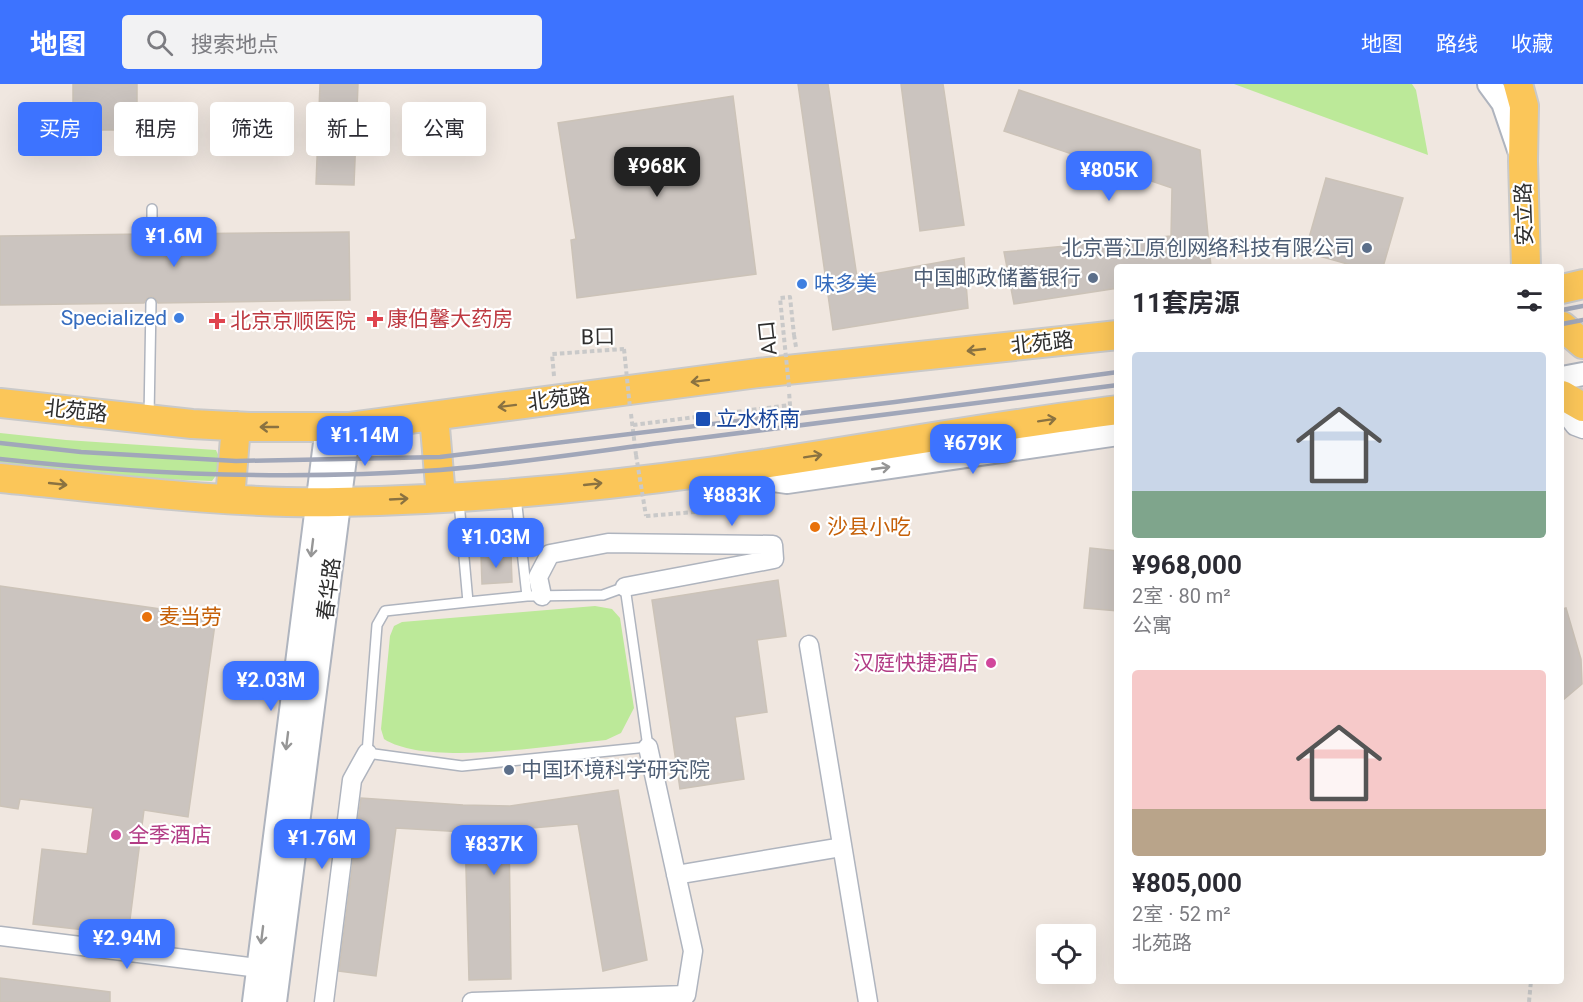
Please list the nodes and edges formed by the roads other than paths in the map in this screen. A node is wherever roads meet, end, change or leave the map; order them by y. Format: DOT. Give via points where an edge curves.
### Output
graph roads {
  1 [pos="1489,84"];
  2 [pos="1518,84"];
  3 [pos="1522,161"];
  4 [pos="152,209"];
  5 [pos="152,234"];
  6 [pos="1526,264"];
  7 [pos="1583,284"];
  8 [pos="1564,289"];
  9 [pos="151,303"];
  10 [pos="1564,328"];
  11 [pos="1114,335"];
  12 [pos="1583,346"];
  13 [pos="1564,351"];
  14 [pos="1583,374"];
  15 [pos="1564,378"];
  16 [pos="1564,396"];
  17 [pos="0,403"];
  18 [pos="1583,407"];
  19 [pos="1114,411"];
  20 [pos="1564,412"];
  21 [pos="434,416"];
  22 [pos="149,419"];
  23 [pos="236,426"];
  24 [pos="338,427"];
  25 [pos="1583,429"];
  26 [pos="1114,435"];
  27 [pos="714,471"];
  28 [pos="0,478"];
  29 [pos="515,493"];
  30 [pos="450,497"];
  31 [pos="230,498"];
  32 [pos="329,502"];
  33 [pos="624,587"];
  34 [pos="535,596"];
  35 [pos="468,602"];
  36 [pos="810,645"];
  37 [pos="648,747"];
  38 [pos="367,753"];
  39 [pos="842,847"];
  40 [pos="676,875"];
  41 [pos="0,936"];
  42 [pos="258,968"];
  43 [pos="685,998"];
  44 [pos="254,1002"];
  45 [pos="275,1002"];
  46 [pos="324,1002"];
  47 [pos="472,1002"];
  48 [pos="868,1002"];
  1 -- 3 [label="street, 安立路" via="1503,103"];
  2 -- 3 [label="main road, 安立路" via="1524,106"];
  3 -- 6 [label="main road, 安立路"];
  4 -- 5 [label="lane"];
  7 -- 8 [label="main road"];
  9 -- 22 [label="lane"];
  10 -- 12 [label="main road"];
  11 -- 21 [label="main road, 北苑路, one-way" via="758,373"];
  12 -- 13 [label="main road"];
  14 -- 15 [label="street"];
  16 -- 18 [label="main road"];
  17 -- 22 [label="main road, 北苑路"];
  27 -- 19 [label="main road, one-way"];
  20 -- 25 [label="street" via="1575,426"];
  21 -- 24 [label="main road, 北苑路"];
  21 -- 30 [label="main road"];
  22 -- 23 [label="main road, 北苑路"];
  24 -- 23 [label="main road, 北苑路, one-way"];
  23 -- 31 [label="main road"];
  24 -- 32 [label="street, 春华路"];
  27 -- 26 [label="street, one-way" via="787,482"];
  29 -- 27 [label="main road, one-way"];
  28 -- 31 [label="main road, one-way"];
  29 -- 30 [label="main road"];
  29 -- 34 [label="lane"];
  32 -- 30 [label="main road, one-way"];
  30 -- 35 [label="lane"];
  31 -- 32 [label="main road"];
  32 -- 42 [label="street, 春华路, one-way"];
  32 -- 45 [label="street, 春华路"];
  33 -- 34 [label="lane" via="603,595"];
  33 -- 34 [label="street" via="774,559 773,545 608,543 550,554 538,577"];
  33 -- 37 [label="lane"];
  34 -- 35 [label="lane"];
  35 -- 38 [label="lane" via="385,611 377,625"];
  36 -- 39 [label="street"];
  37 -- 38 [label="lane" via="462,765"];
  37 -- 40 [label="street"];
  38 -- 46 [label="street" via="352,780"];
  39 -- 40 [label="street"];
  39 -- 48 [label="street"];
  40 -- 43 [label="street" via="693,951"];
  41 -- 42 [label="street"];
  42 -- 44 [label="street, 春华路"];
  43 -- 47 [label="street"];
}
